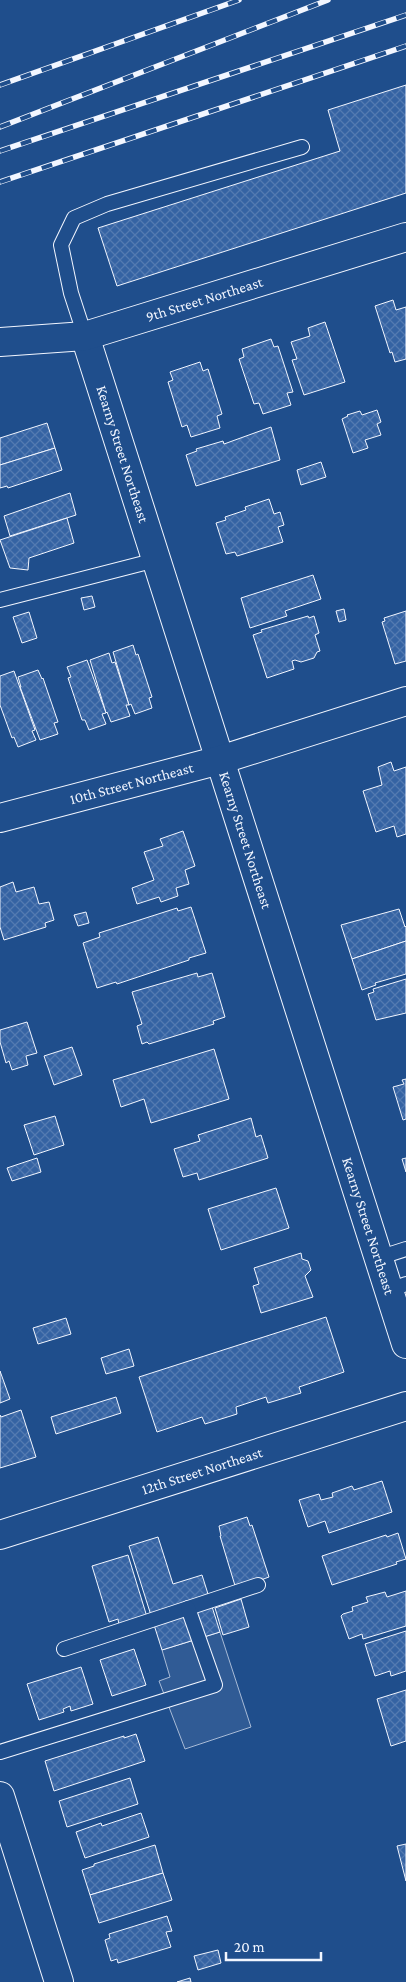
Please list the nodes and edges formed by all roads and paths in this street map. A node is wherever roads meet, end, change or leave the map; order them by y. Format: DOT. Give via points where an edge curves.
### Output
graph roads {
  1 [pos="302,147"];
  2 [pos="406,237"];
  3 [pos="85,336"];
  4 [pos="0,342"];
  5 [pos="156,560"];
  6 [pos="0,600"];
  7 [pos="406,701"];
  8 [pos="220,760"];
  9 [pos="0,818"];
  10 [pos="406,1249"];
  11 [pos="378,1258"];
  12 [pos="397,1287"];
  13 [pos="406,1344"];
  14 [pos="406,1406"];
  15 [pos="0,1535"];
  16 [pos="258,1585"];
  17 [pos="188,1608"];
  18 [pos="64,1648"];
  19 [pos="0,1752"];
  20 [pos="0,1796"];
  21 [pos="59,1982"];
  1 -- 3 [label="lane" via="107,204 74,218 61,245 71,293"];
  2 -- 3 [label="street, 9th Street Northeast"];
  3 -- 4 [label="street, 9th Street Northeast"];
  3 -- 5 [label="street, Kearny Street Northeast"];
  5 -- 6 [label="lane"];
  5 -- 8 [label="street, Kearny Street Northeast"];
  7 -- 8 [label="street, 10th Street Northeast"];
  8 -- 9 [label="street, 10th Street Northeast"];
  8 -- 11 [label="street, Kearny Street Northeast"];
  10 -- 11 [label="lane"];
  11 -- 12 [label="street, Kearny Street Northeast"];
  12 -- 13 [label="street, Kearny Street Northeast"];
  14 -- 15 [label="street, 12th Street Northeast"];
  16 -- 17 [label="lane"];
  17 -- 18 [label="lane"];
  17 -- 19 [label="lane" via="215,1685"];
  20 -- 21 [label="street"];
}
